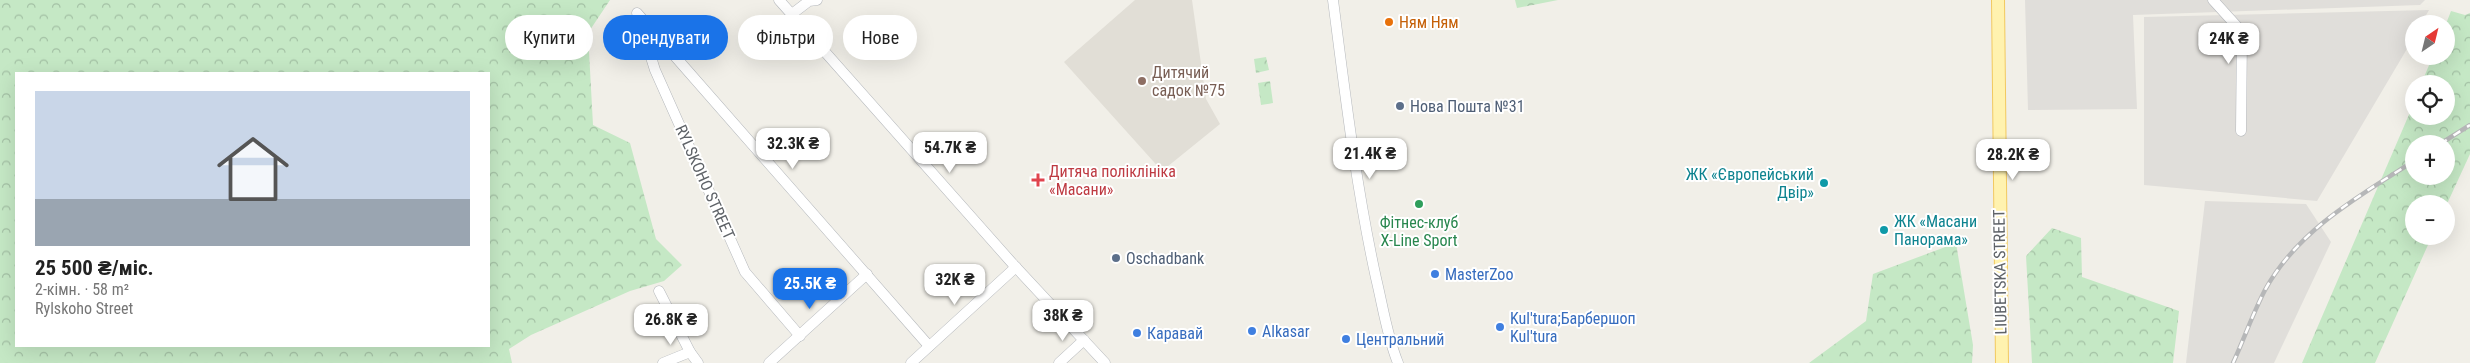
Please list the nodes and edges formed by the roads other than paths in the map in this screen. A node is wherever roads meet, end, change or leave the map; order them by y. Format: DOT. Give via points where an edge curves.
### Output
graph roads {
  1 [pos="779,0"];
  2 [pos="817,0"];
  3 [pos="1332,0"];
  4 [pos="1998,0"];
  5 [pos="2213,0"];
  6 [pos="792,14"];
  7 [pos="2241,131"];
  8 [pos="1016,267"];
  9 [pos="867,274"];
  10 [pos="659,291"];
  11 [pos="800,336"];
  12 [pos="1084,340"];
  13 [pos="929,346"];
  14 [pos="690,352"];
  15 [pos="663,363"];
  16 [pos="698,363"];
  17 [pos="769,363"];
  18 [pos="911,363"];
  19 [pos="1059,363"];
  20 [pos="1105,363"];
  21 [pos="1398,363"];
  22 [pos="2002,363"];
  1 -- 6 [label="street"];
  2 -- 6 [label="street" via="809,1"];
  3 -- 21 [label="street" via="1368,240"];
  4 -- 22 [label="main road, LIUBETSKA STREET"];
  5 -- 7 [label="street" via="2242,32"];
  6 -- 8 [label="street"];
  8 -- 12 [label="street"];
  8 -- 13 [label="street"];
  9 -- 11 [label="street"];
  9 -- 11 [label="street, RYLSKOHO STREET" via="636,13 655,70 744,272"];
  9 -- 13 [label="street"];
  10 -- 14 [label="street"];
  11 -- 17 [label="street"];
  12 -- 19 [label="street"];
  12 -- 20 [label="street"];
  13 -- 18 [label="street"];
  14 -- 15 [label="street"];
  14 -- 16 [label="street"];
}
